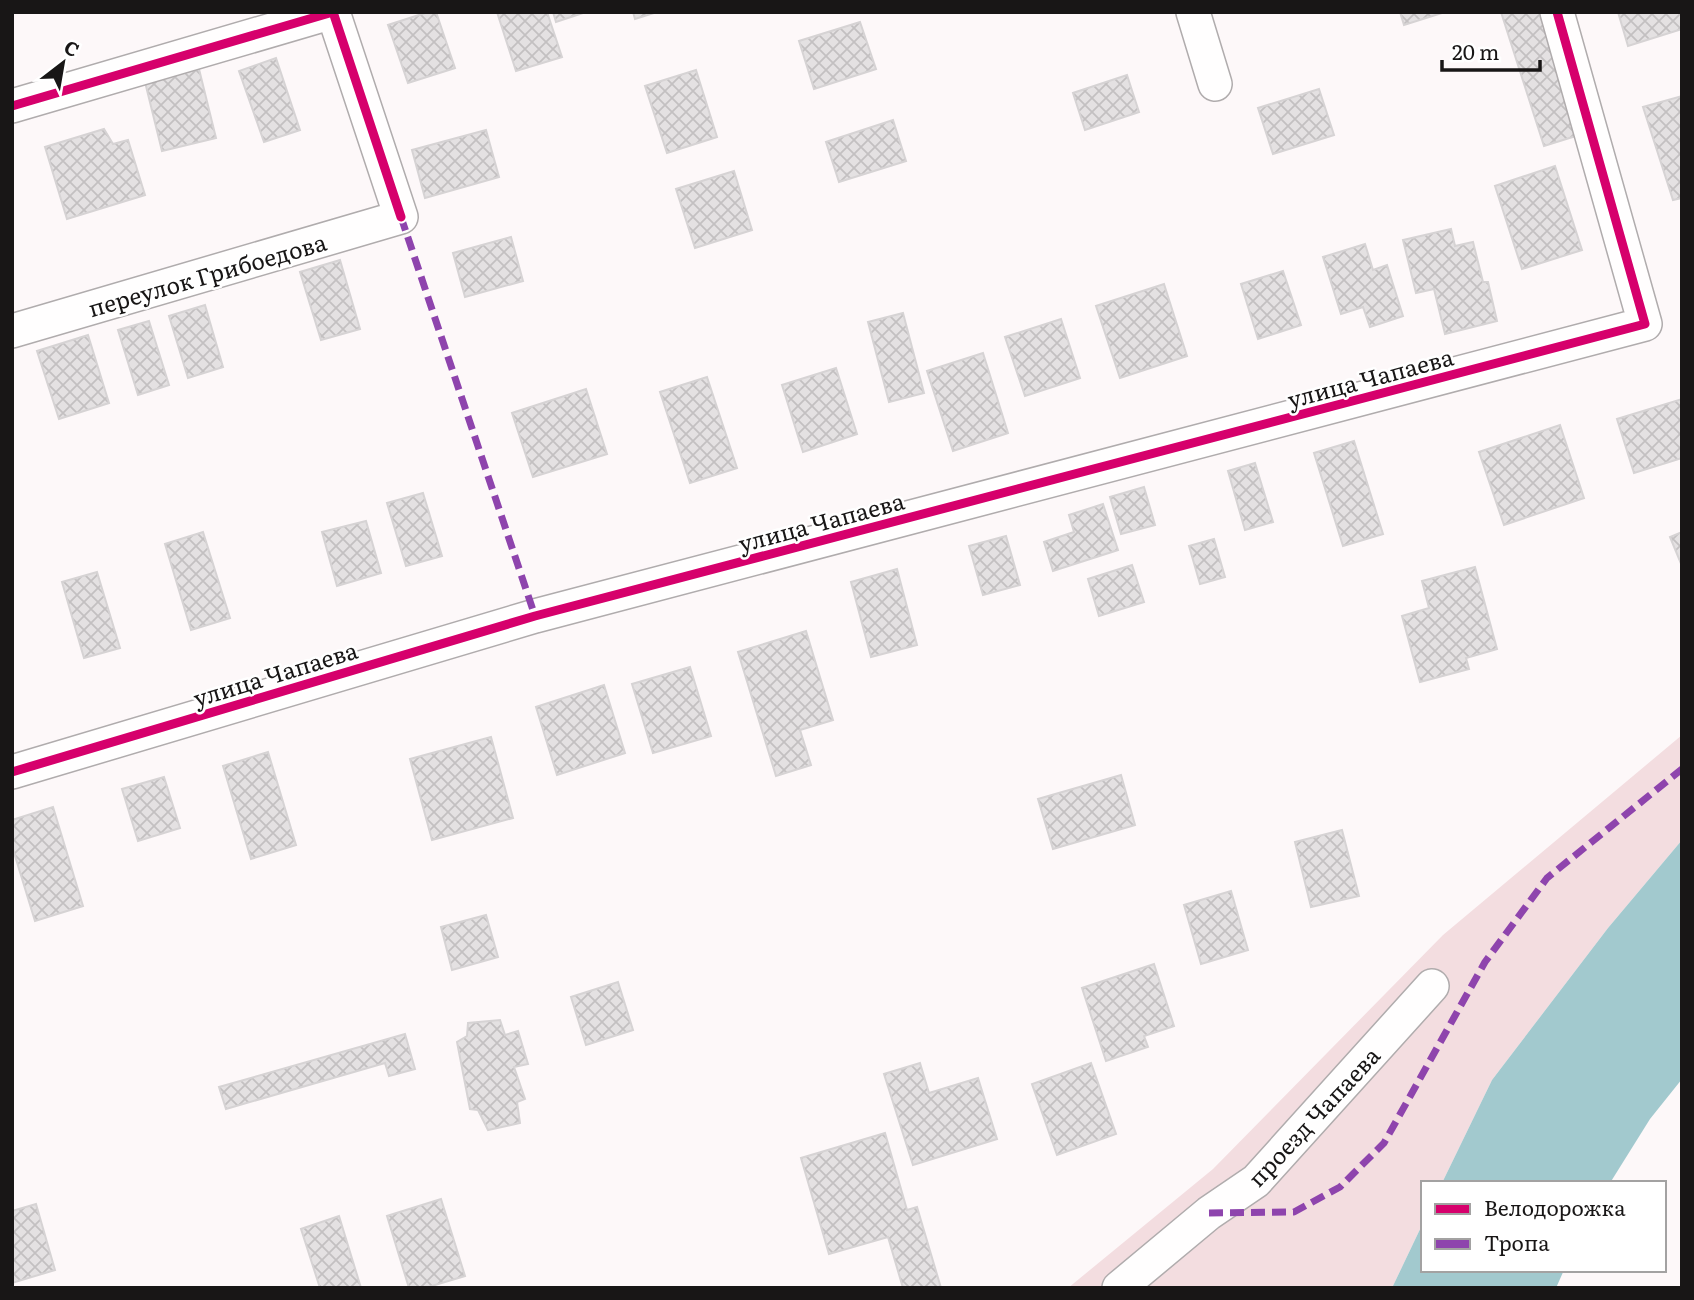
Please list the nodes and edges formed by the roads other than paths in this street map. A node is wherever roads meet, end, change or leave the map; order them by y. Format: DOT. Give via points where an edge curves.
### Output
graph roads {
  1 [pos="333,12"];
  2 [pos="1193,12"];
  3 [pos="1557,12"];
  4 [pos="1215,83"];
  5 [pos="12,106"];
  6 [pos="12,331"];
  7 [pos="12,772"];
  8 [pos="1432,986"];
  9 [pos="1119,1288"];
  1 -- 5 [label="street"];
  1 -- 6 [label="street, переулок Грибоедова" via="401,217"];
  2 -- 4 [label="street"];
  3 -- 7 [label="street, улица Чапаева" via="1645,324 535,616"];
  8 -- 9 [label="street, проезд Чапаева" via="1256,1181 1209,1213"];
}
